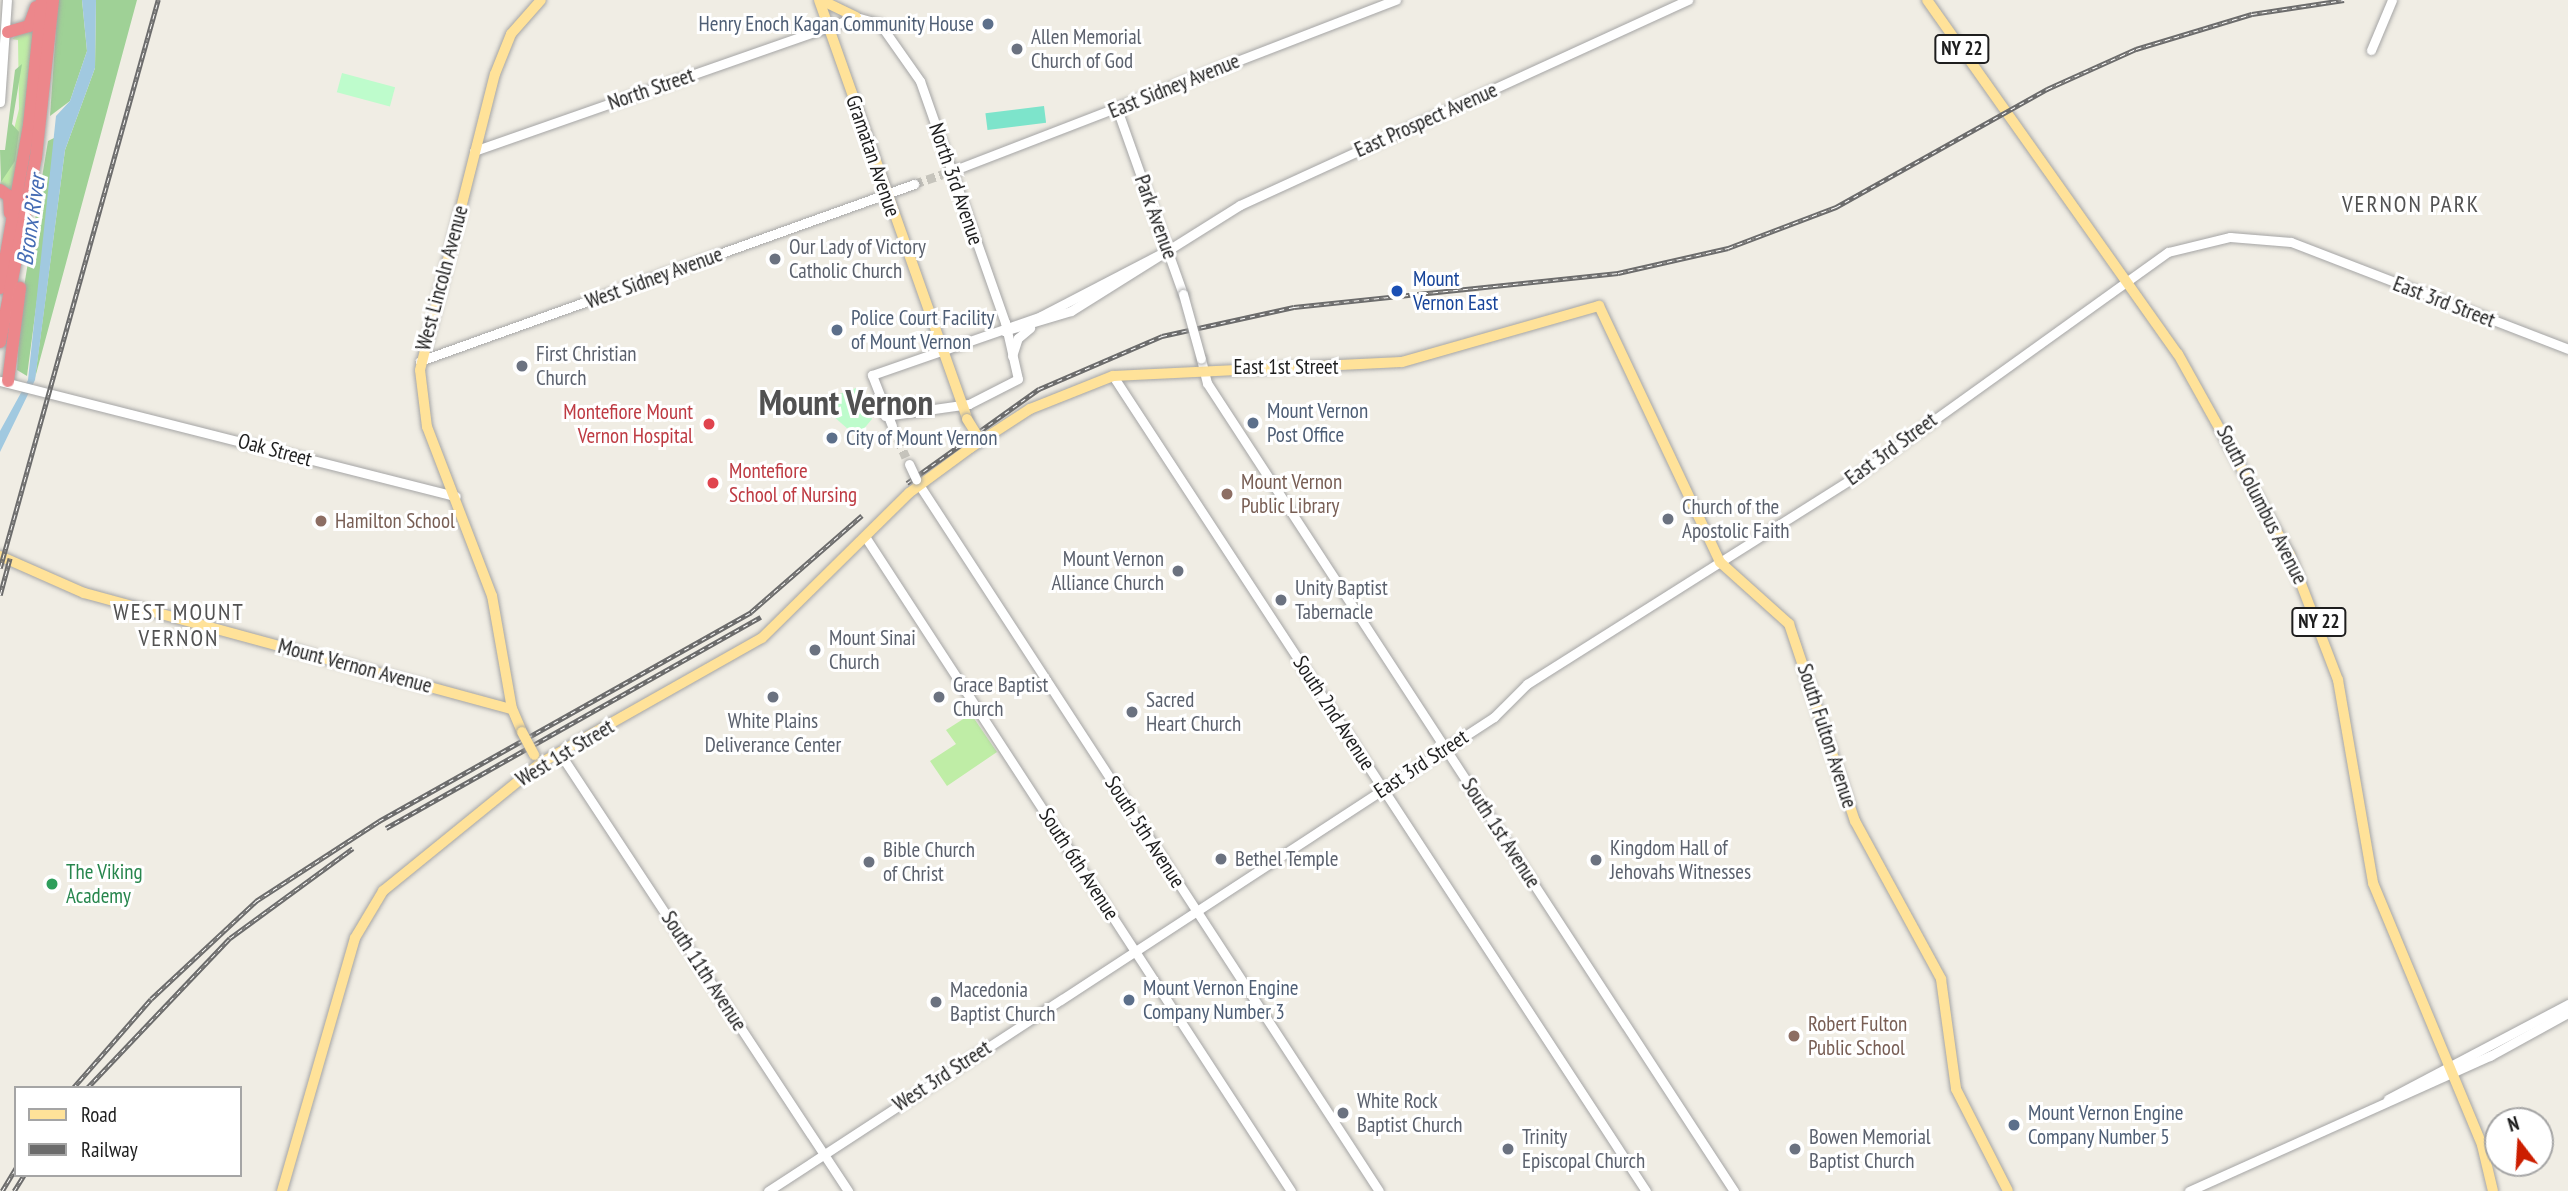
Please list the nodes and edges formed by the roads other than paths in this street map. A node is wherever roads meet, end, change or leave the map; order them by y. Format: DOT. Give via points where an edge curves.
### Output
graph roads {
  1 [pos="7,0"];
  2 [pos="40,0"];
  3 [pos="53,0"];
  4 [pos="541,0"];
  5 [pos="820,0"];
  6 [pos="1396,0"];
  7 [pos="1688,0"];
  8 [pos="1927,0"];
  9 [pos="2392,0"];
  10 [pos="856,17"];
  11 [pos="828,27"];
  12 [pos="4,32"];
  13 [pos="2371,50"];
  14 [pos="0,102"];
  15 [pos="1117,109"];
  16 [pos="474,151"];
  17 [pos="952,171"];
  18 [pos="914,184"];
  19 [pos="0,190"];
  20 [pos="886,193"];
  21 [pos="15,245"];
  22 [pos="1169,249"];
  23 [pos="1148,267"];
  24 [pos="1177,273"];
  25 [pos="2127,278"];
  26 [pos="0,288"];
  27 [pos="1599,306"];
  28 [pos="1031,327"];
  29 [pos="1004,331"];
  30 [pos="0,342"];
  31 [pos="2568,349"];
  32 [pos="939,352"];
  33 [pos="1012,358"];
  34 [pos="420,361"];
  35 [pos="1202,363"];
  36 [pos="1113,376"];
  37 [pos="9,382"];
  38 [pos="958,407"];
  39 [pos="885,416"];
  40 [pos="892,426"];
  41 [pos="975,430"];
  42 [pos="912,471"];
  43 [pos="456,496"];
  44 [pos="866,538"];
  45 [pos="0,555"];
  46 [pos="1720,562"];
  47 [pos="512,709"];
  48 [pos="1445,749"];
  49 [pos="559,752"];
  50 [pos="536,759"];
  51 [pos="1384,789"];
  52 [pos="1258,871"];
  53 [pos="1196,911"];
  54 [pos="1135,951"];
  55 [pos="2568,1004"];
  56 [pos="2568,1013"];
  57 [pos="2450,1071"];
  58 [pos="824,1154"];
  59 [pos="282,1191"];
  60 [pos="768,1191"];
  61 [pos="848,1191"];
  62 [pos="1291,1191"];
  63 [pos="1379,1191"];
  64 [pos="1646,1191"];
  65 [pos="1734,1191"];
  66 [pos="2008,1191"];
  67 [pos="2189,1191"];
  68 [pos="2493,1191"];
  1 -- 12 [label="street"];
  2 -- 12 [label="highway" via="29,26"];
  2 -- 21 [label="highway"];
  3 -- 21 [label="highway"];
  4 -- 16 [label="main road, West Lincoln Avenue" via="511,34"];
  5 -- 10 [label="main road"];
  5 -- 11 [label="main road, Gramatan Avenue"];
  6 -- 15 [label="street, East Sidney Avenue"];
  7 -- 22 [label="street, East Prospect Avenue" via="1240,205"];
  8 -- 25 [label="main road, South Columbus Avenue / NY 22"];
  9 -- 13 [label="street"];
  10 -- 11 [label="street, North Street"];
  10 -- 17 [label="street, North 3rd Avenue" via="880,24 908,57"];
  11 -- 16 [label="street, North Street"];
  11 -- 20 [label="main road, Gramatan Avenue"];
  12 -- 14 [label="street"];
  15 -- 17 [label="street, East Sidney Avenue"];
  15 -- 22 [label="street, Park Avenue"];
  16 -- 34 [label="main road, West Lincoln Avenue"];
  17 -- 29 [label="street, North 3rd Avenue"];
  18 -- 20 [label="street"];
  19 -- 21 [label="highway" via="9,198"];
  20 -- 32 [label="main road, Gramatan Avenue"];
  20 -- 34 [label="street, West Sidney Avenue"];
  21 -- 26 [label="highway"];
  21 -- 30 [label="highway"];
  21 -- 37 [label="highway"];
  22 -- 23 [label="street, East Prospect Avenue"];
  22 -- 24 [label="street, Park Avenue"];
  22 -- 29 [label="street, East Prospect Avenue"];
  23 -- 24 [label="street"];
  23 -- 28 [label="street, East Prospect Avenue"];
  24 -- 35 [label="street, Park Avenue, bridge"];
  25 -- 31 [label="street, East 3rd Street" via="2193,243 2270,238"];
  25 -- 46 [label="street, East 3rd Street" via="1856,476"];
  25 -- 57 [label="main road, South Columbus Avenue / NY 22" via="2207,400 2317,615 2338,680 2370,876"];
  27 -- 35 [label="main road, East 1st Street" via="1402,362"];
  27 -- 46 [label="main road, South Fulton Avenue"];
  28 -- 29 [label="street, East Prospect Avenue"];
  28 -- 33 [label="street" via="1018,338"];
  29 -- 32 [label="street, East Prospect Avenue"];
  29 -- 33 [label="street, North 3rd Avenue"];
  32 -- 38 [label="main road, Gramatan Avenue"];
  32 -- 39 [label="street, East Prospect Avenue" via="872,375"];
  33 -- 38 [label="street, North 3rd Avenue" via="1018,379"];
  34 -- 43 [label="main road, West Lincoln Avenue" via="427,427"];
  35 -- 36 [label="main road, East 1st Street"];
  35 -- 48 [label="street, South 1st Avenue"];
  36 -- 41 [label="main road, East 1st Street"];
  36 -- 51 [label="street, South 2nd Avenue"];
  37 -- 43 [label="street, Oak Street"];
  38 -- 39 [label="street"];
  38 -- 41 [label="main road, Gramatan Avenue"];
  39 -- 40 [label="street"];
  41 -- 42 [label="main road, West 1st Street"];
  42 -- 44 [label="main road, West 1st Street"];
  42 -- 53 [label="street, South 5th Avenue"];
  43 -- 47 [label="main road, West Lincoln Avenue" via="492,596"];
  44 -- 49 [label="main road, West 1st Street" via="755,643"];
  44 -- 54 [label="street, South 6th Avenue"];
  45 -- 47 [label="main road, Mount Vernon Avenue" via="84,593"];
  46 -- 48 [label="street, East 3rd Street" via="1527,684 1494,717"];
  46 -- 66 [label="main road, South Fulton Avenue" via="1789,624 1855,821 1941,979 1958,1096"];
  47 -- 50 [label="main road, West Lincoln Avenue, bridge"];
  48 -- 51 [label="street, East 3rd Street"];
  48 -- 65 [label="street, South 1st Avenue"];
  49 -- 50 [label="main road, West 1st Street"];
  49 -- 58 [label="street, South 11th Avenue"];
  50 -- 59 [label="main road, West 1st Street" via="383,891 368,911"];
  51 -- 52 [label="street, East 3rd Street"];
  51 -- 64 [label="street, South 2nd Avenue"];
  52 -- 53 [label="street, West 3rd Street"];
  53 -- 54 [label="street, West 3rd Street"];
  53 -- 63 [label="street, South 5th Avenue"];
  54 -- 58 [label="street, West 3rd Street"];
  54 -- 62 [label="street, South 6th Avenue"];
  55 -- 57 [label="street"];
  56 -- 57 [label="street"];
  57 -- 67 [label="street"];
  57 -- 68 [label="main road, South Columbus Avenue / NY 22"];
  58 -- 60 [label="street, West 3rd Street"];
  58 -- 61 [label="street, South 11th Avenue"];
}
